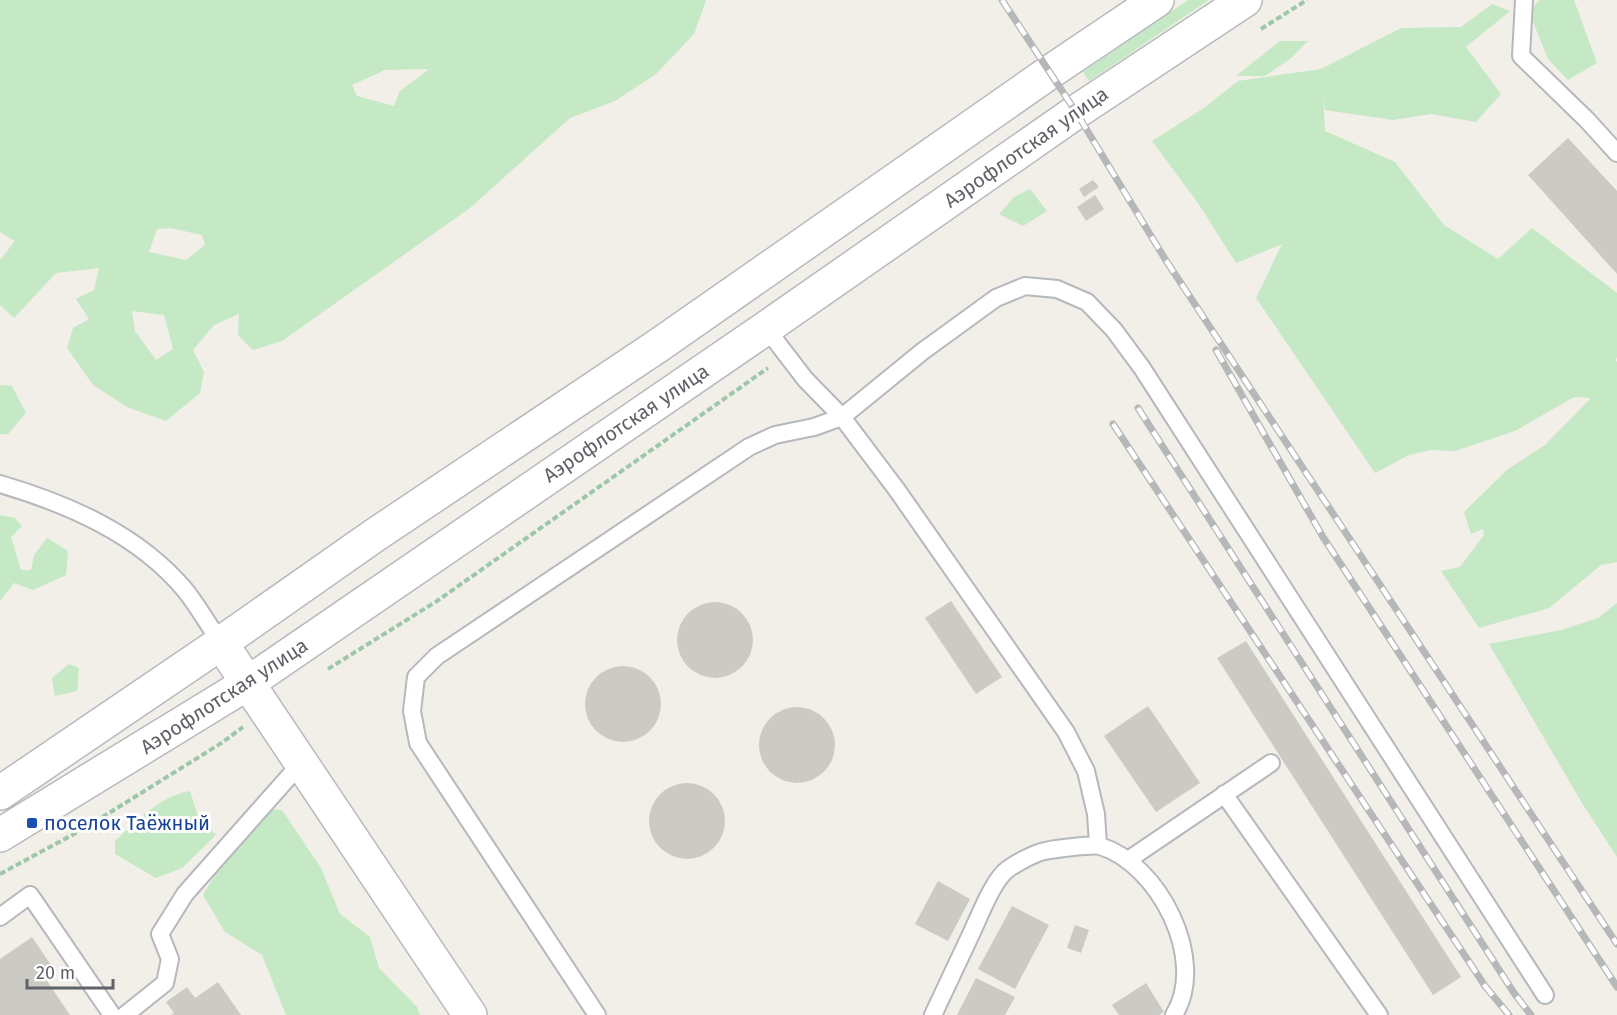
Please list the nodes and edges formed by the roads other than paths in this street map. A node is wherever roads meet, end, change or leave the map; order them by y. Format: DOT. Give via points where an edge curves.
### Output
graph roads {
  1 [pos="1157,0"];
  2 [pos="1245,0"];
  3 [pos="1524,0"];
  4 [pos="1617,153"];
  5 [pos="766,328"];
  6 [pos="842,417"];
  7 [pos="0,484"];
  8 [pos="221,643"];
  9 [pos="248,683"];
  10 [pos="302,762"];
  11 [pos="1271,763"];
  12 [pos="0,793"];
  13 [pos="1224,794"];
  14 [pos="0,835"];
  15 [pos="1098,845"];
  16 [pos="1128,860"];
  17 [pos="0,916"];
  18 [pos="1545,995"];
  19 [pos="112,1015"];
  20 [pos="125,1015"];
  21 [pos="470,1015"];
  22 [pos="597,1015"];
  23 [pos="933,1015"];
  24 [pos="1174,1015"];
  25 [pos="1379,1015"];
  1 -- 8 [label="main road"];
  2 -- 5 [label="main road, Аэрофлотская улица" via="1076,112"];
  3 -- 4 [label="lane" via="1521,56"];
  5 -- 6 [label="lane" via="805,379"];
  5 -- 9 [label="main road, Аэрофлотская улица"];
  6 -- 15 [label="lane" via="1066,732 1086,771"];
  6 -- 18 [label="lane" via="996,298 1025,286 1057,289 1087,302 1114,330 1173,415"];
  6 -- 22 [label="lane" via="775,435 749,447 436,656 416,677 412,711 418,743"];
  7 -- 8 [label="lane" via="89,517 141,549 184,590"];
  8 -- 9 [label="main road"];
  8 -- 12 [label="main road"];
  9 -- 10 [label="main road"];
  9 -- 14 [label="main road, Аэрофлотская улица"];
  10 -- 20 [label="lane" via="185,894 160,934 170,958 165,984"];
  10 -- 21 [label="main road"];
  11 -- 13 [label="lane"];
  13 -- 16 [label="lane"];
  13 -- 25 [label="lane"];
  15 -- 16 [label="lane"];
  15 -- 23 [label="lane" via="1044,851 1007,870 989,894"];
  16 -- 24 [label="lane" via="1152,883 1180,938 1186,975 1181,1004"];
  17 -- 19 [label="lane" via="30,895"];
}
